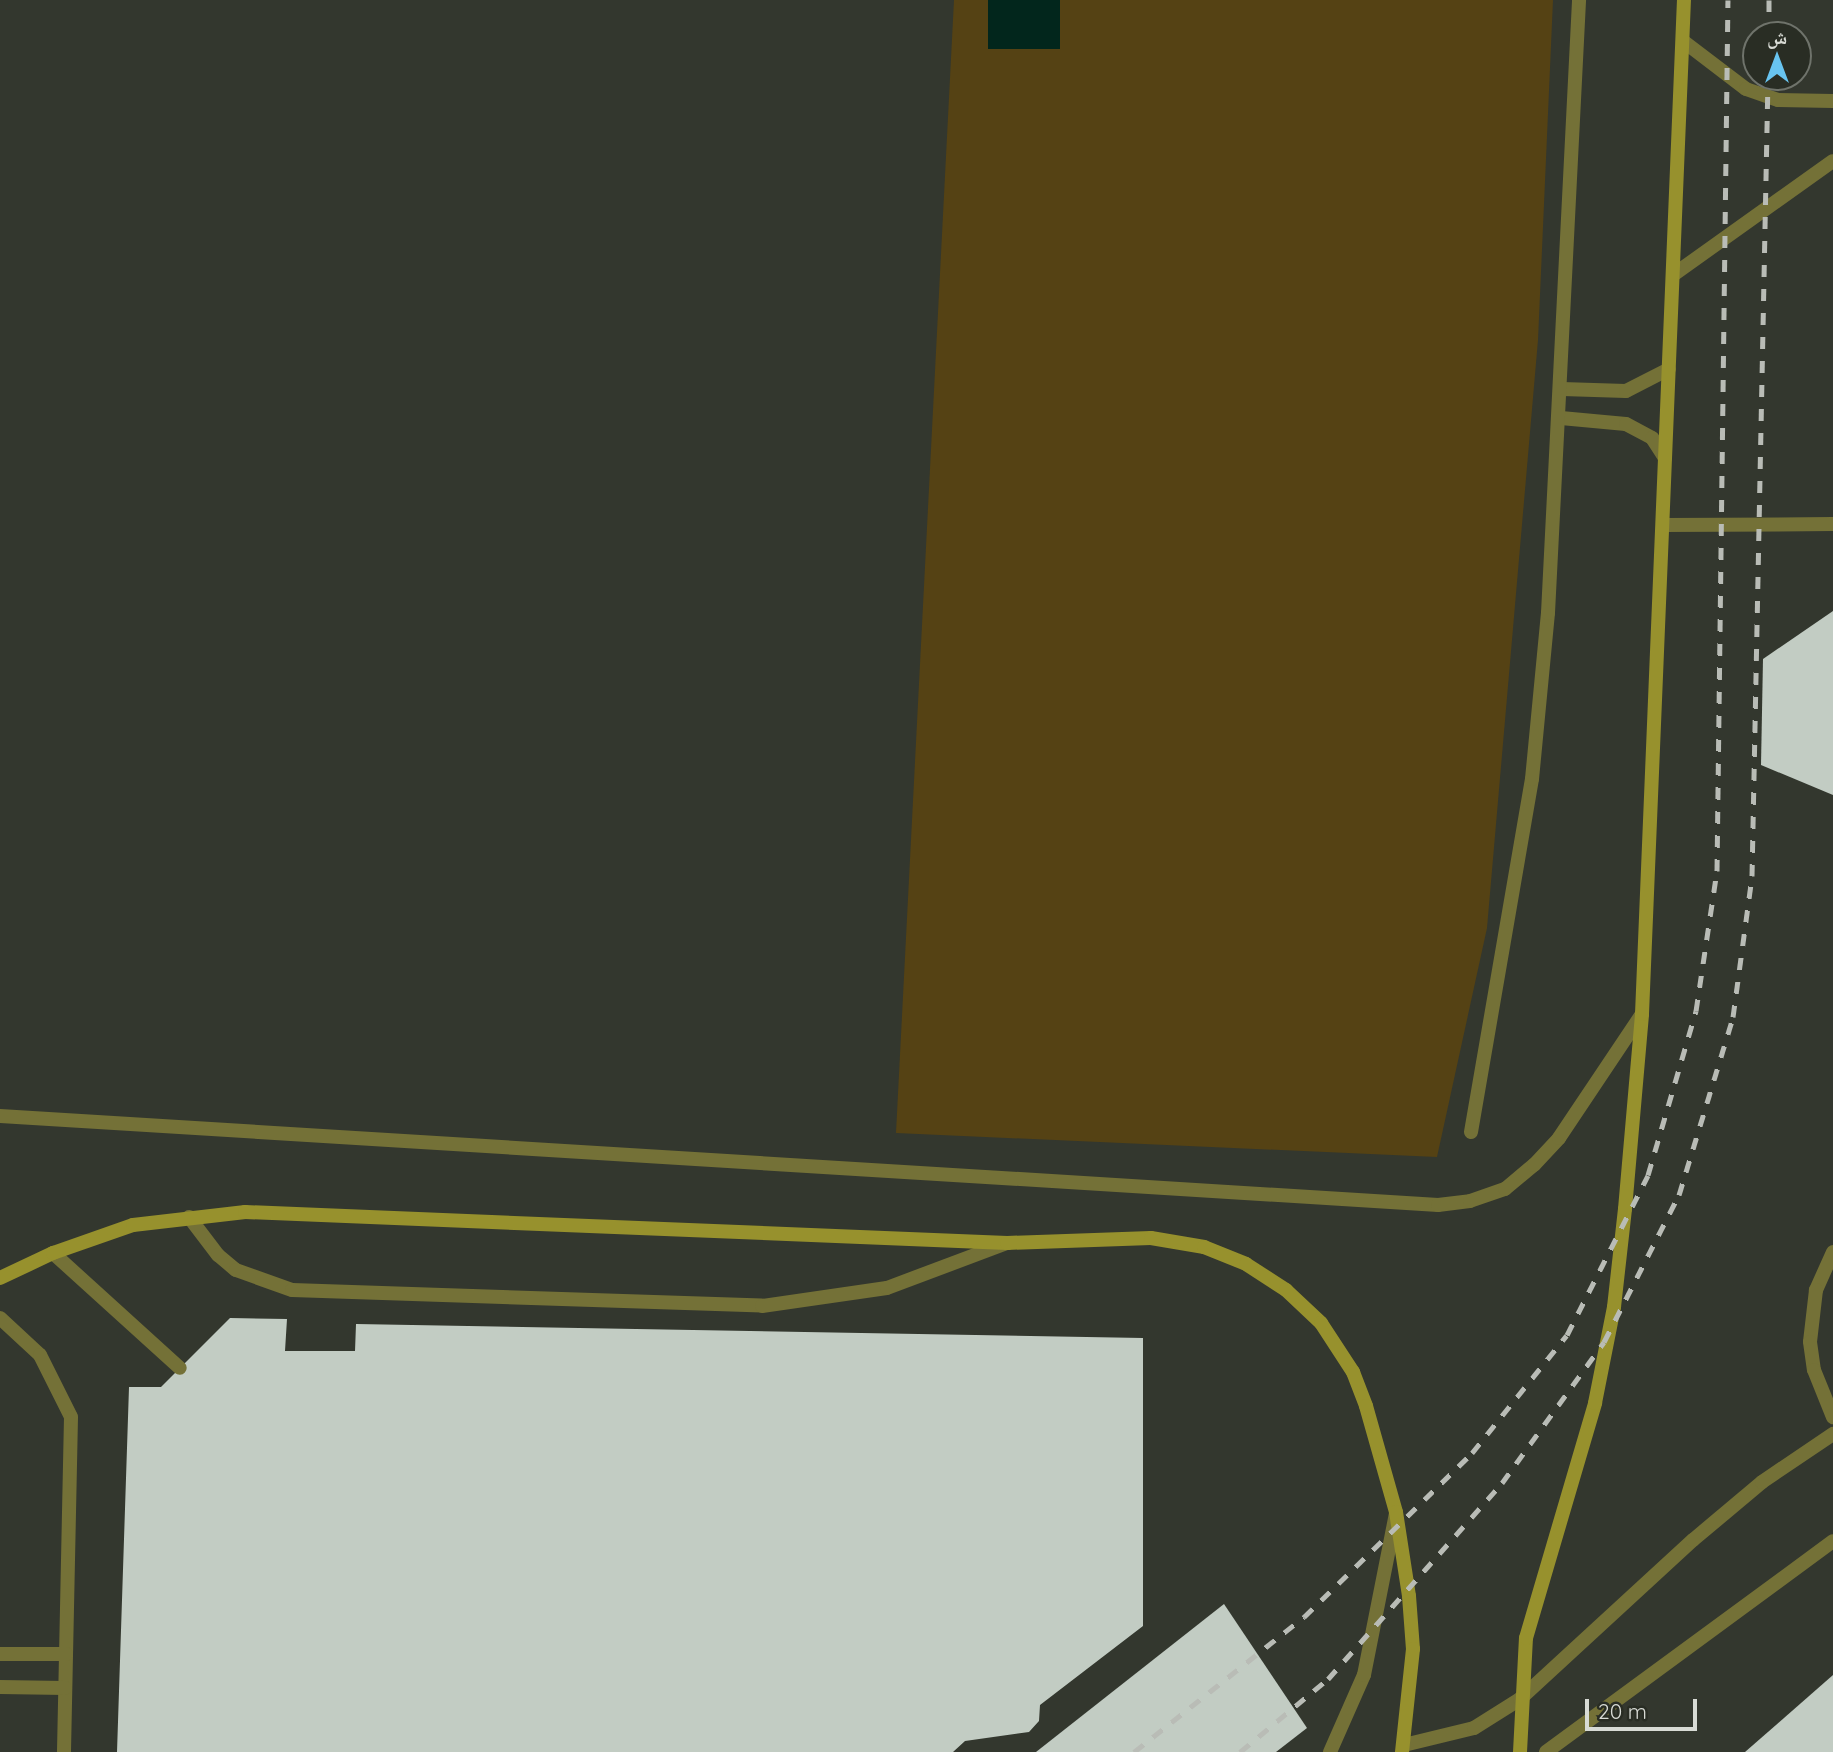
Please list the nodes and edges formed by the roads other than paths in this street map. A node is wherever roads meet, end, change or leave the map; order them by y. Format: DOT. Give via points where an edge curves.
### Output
graph roads {
  1 [pos="1579,0"];
  2 [pos="1684,0"];
  3 [pos="1683,41"];
  4 [pos="1833,101"];
  5 [pos="1833,160"];
  6 [pos="1673,275"];
  7 [pos="1669,369"];
  8 [pos="1563,388"];
  9 [pos="1561,418"];
  10 [pos="1665,458"];
  11 [pos="1833,524"];
  12 [pos="1663,525"];
  13 [pos="1642,1014"];
  14 [pos="0,1116"];
  15 [pos="1471,1132"];
  16 [pos="189,1216"];
  17 [pos="1007,1243"];
  18 [pos="1833,1252"];
  19 [pos="53,1253"];
  20 [pos="0,1278"];
  21 [pos="0,1318"];
  22 [pos="180,1368"];
  23 [pos="1833,1417"];
  24 [pos="1833,1434"];
  25 [pos="1396,1512"];
  26 [pos="1833,1541"];
  27 [pos="0,1654"];
  28 [pos="65,1654"];
  29 [pos="0,1687"];
  30 [pos="65,1688"];
  31 [pos="1520,1699"];
  32 [pos="1403,1749"];
  33 [pos="64,1752"];
  34 [pos="1330,1752"];
  35 [pos="1520,1752"];
  36 [pos="1546,1752"];
  1 -- 8 [label="street"];
  2 -- 3 [label="main road"];
  3 -- 4 [label="street" via="1746,89 1779,100"];
  3 -- 6 [label="main road"];
  5 -- 6 [label="street"];
  6 -- 7 [label="main road"];
  7 -- 8 [label="street" via="1626,391"];
  7 -- 10 [label="main road"];
  8 -- 9 [label="street"];
  9 -- 10 [label="street" via="1626,424 1652,438"];
  9 -- 15 [label="street" via="1532,779"];
  10 -- 12 [label="main road"];
  11 -- 12 [label="street"];
  12 -- 13 [label="main road"];
  13 -- 14 [label="street" via="1559,1138 1534,1165 1505,1189 1470,1201 1438,1205"];
  13 -- 31 [label="main road" via="1614,1307 1595,1403 1526,1638"];
  16 -- 17 [label="main road" via="302,1212"];
  16 -- 17 [label="street" via="202,1237 236,1269 292,1290 748,1306 804,1303 887,1288"];
  16 -- 19 [label="main road" via="132,1225"];
  17 -- 25 [label="main road" via="1151,1238 1214,1251 1246,1264 1286,1290 1321,1322 1353,1373"];
  18 -- 23 [label="street" via="1816,1290 1810,1342 1814,1370"];
  19 -- 20 [label="main road"];
  19 -- 22 [label="street"];
  21 -- 28 [label="street" via="54,1374 71,1418"];
  24 -- 31 [label="street" via="1762,1482 1703,1531"];
  25 -- 32 [label="main road" via="1413,1649"];
  25 -- 34 [label="street" via="1364,1675"];
  26 -- 36 [label="street"];
  27 -- 28 [label="street"];
  28 -- 30 [label="street"];
  29 -- 30 [label="street"];
  30 -- 33 [label="street"];
  31 -- 32 [label="street" via="1474,1728"];
  31 -- 35 [label="main road"];
}
